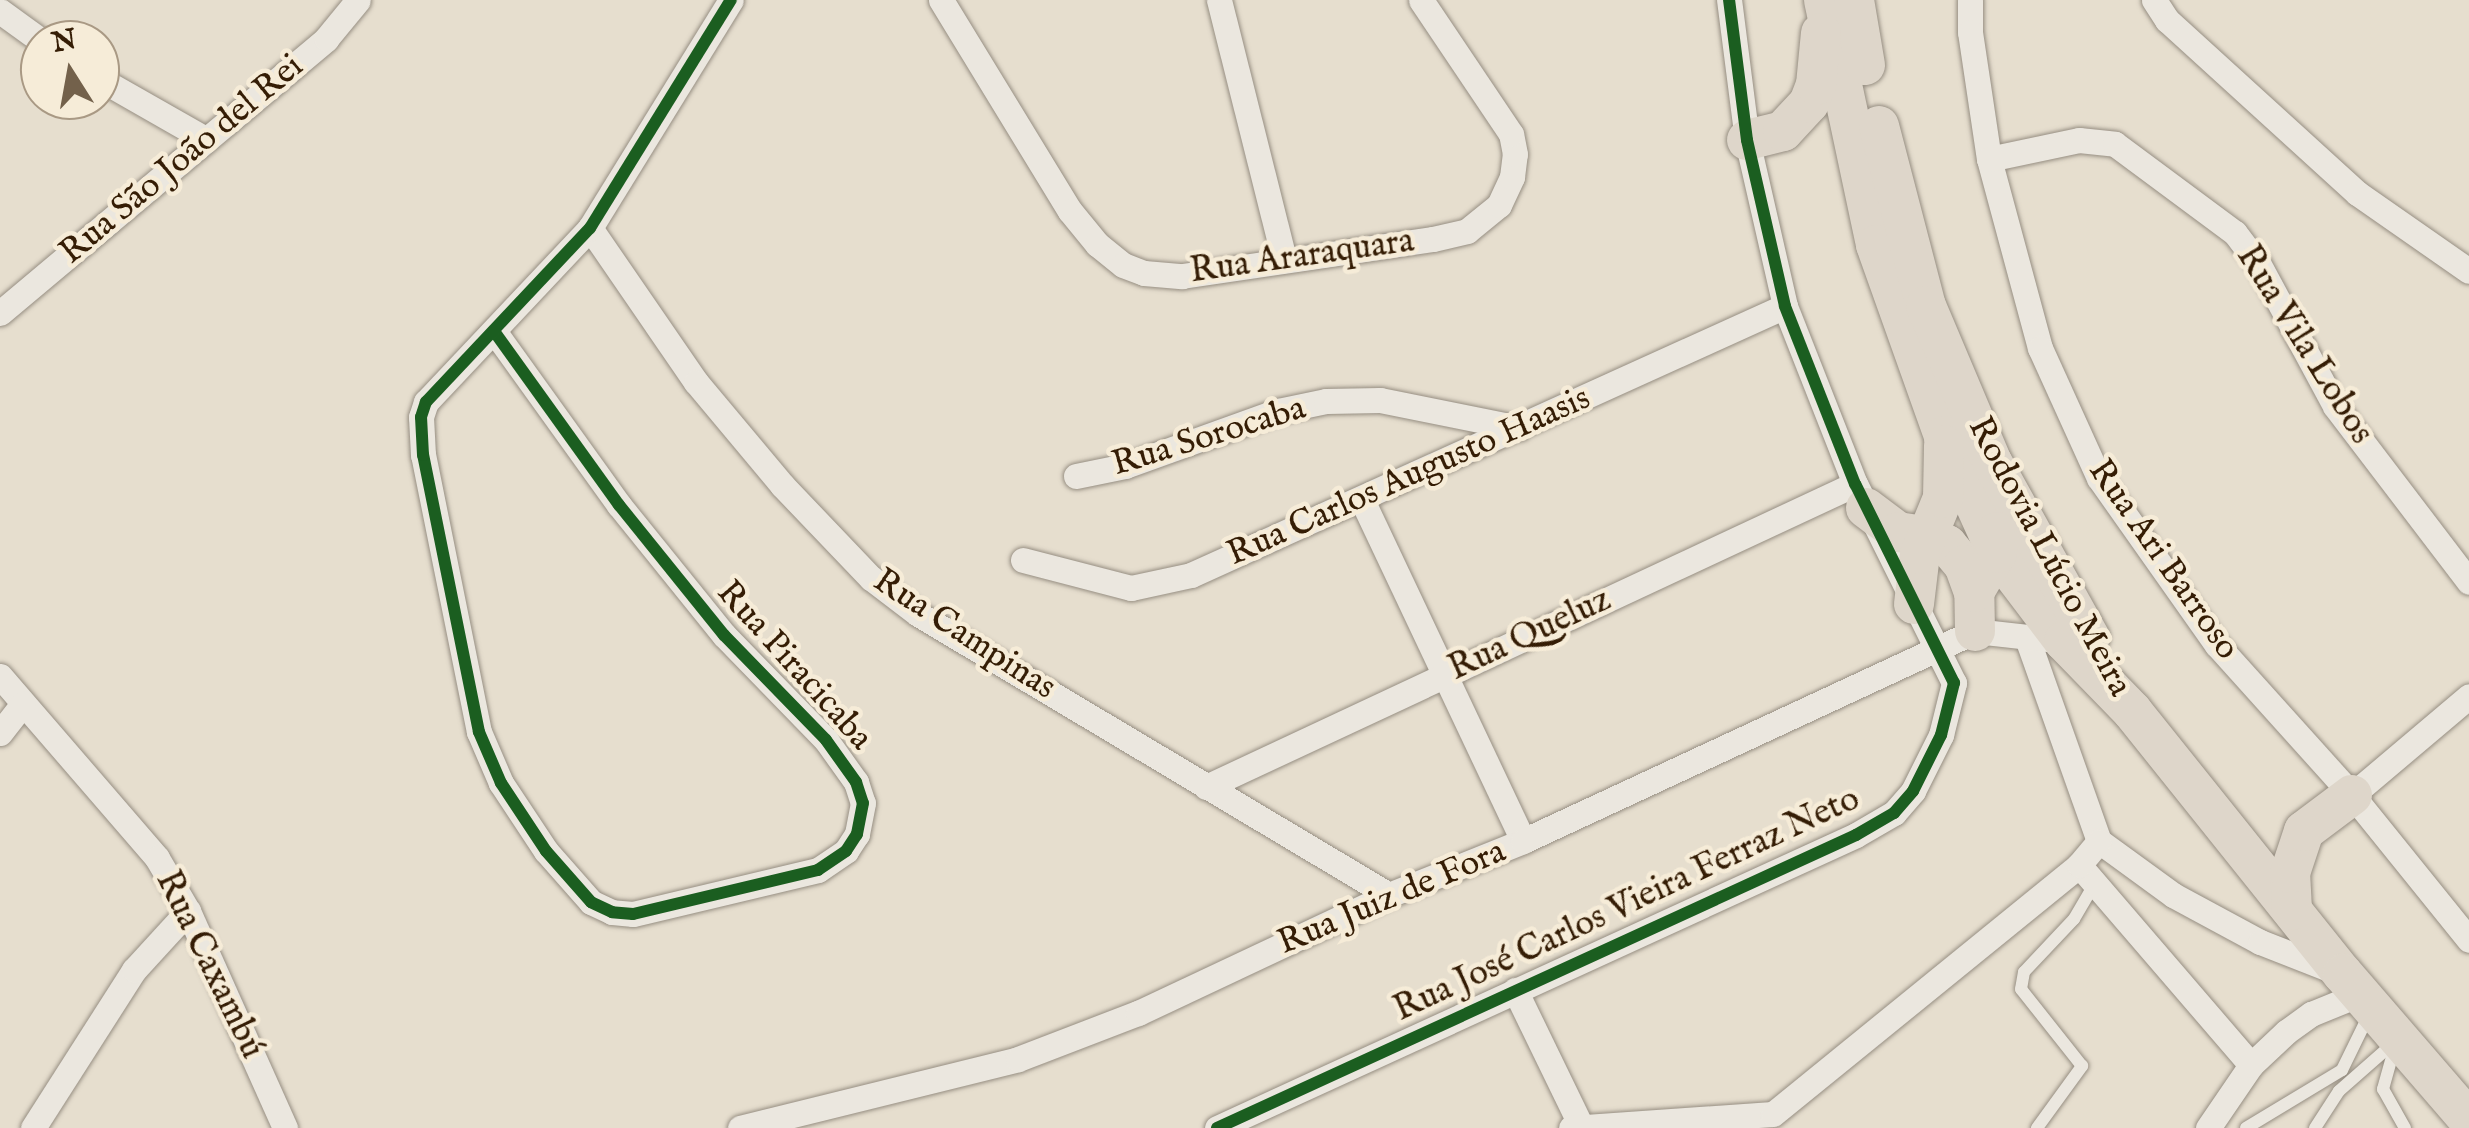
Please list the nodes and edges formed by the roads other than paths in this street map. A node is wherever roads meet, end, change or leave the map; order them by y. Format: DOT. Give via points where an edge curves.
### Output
graph roads {
  1 [pos="358,0"];
  2 [pos="731,0"];
  3 [pos="941,0"];
  4 [pos="1219,0"];
  5 [pos="1421,0"];
  6 [pos="1729,0"];
  7 [pos="1970,0"];
  8 [pos="2154,0"];
  9 [pos="1834,1"];
  10 [pos="120,90"];
  11 [pos="205,139"];
  12 [pos="1747,140"];
  13 [pos="1990,159"];
  14 [pos="590,228"];
  15 [pos="1284,258"];
  16 [pos="2469,270"];
  17 [pos="1785,306"];
  18 [pos="1926,306"];
  19 [pos="0,312"];
  20 [pos="494,331"];
  21 [pos="1520,428"];
  22 [pos="1944,436"];
  23 [pos="1076,476"];
  24 [pos="1861,497"];
  25 [pos="1362,500"];
  26 [pos="1930,537"];
  27 [pos="1998,553"];
  28 [pos="1023,560"];
  29 [pos="2469,582"];
  30 [pos="1914,604"];
  31 [pos="1974,612"];
  32 [pos="2046,640"];
  33 [pos="1937,647"];
  34 [pos="1444,675"];
  35 [pos="0,676"];
  36 [pos="2469,696"];
  37 [pos="22,704"];
  38 [pos="2132,711"];
  39 [pos="0,733"];
  40 [pos="1206,787"];
  41 [pos="2352,795"];
  42 [pos="2304,831"];
  43 [pos="2232,834"];
  44 [pos="2099,841"];
  45 [pos="1522,842"];
  46 [pos="2087,874"];
  47 [pos="1389,894"];
  48 [pos="2292,910"];
  49 [pos="188,911"];
  50 [pos="2469,940"];
  51 [pos="1516,990"];
  52 [pos="2358,992"];
  53 [pos="2398,1039"];
  54 [pos="2250,1065"];
  55 [pos="2469,1120"];
  56 [pos="1776,1121"];
  57 [pos="1577,1127"];
  58 [pos="33,1128"];
  59 [pos="284,1128"];
  60 [pos="740,1128"];
  61 [pos="1217,1128"];
  62 [pos="2036,1128"];
  63 [pos="2208,1128"];
  64 [pos="2246,1128"];
  65 [pos="2316,1128"];
  66 [pos="2405,1128"];
  1 -- 11 [label="street, Rua São João del Rei" via="326,39"];
  2 -- 14 [label="street"];
  3 -- 15 [label="street, Rua Araraquara" via="1070,211 1123,265 1182,276"];
  4 -- 15 [label="street"];
  5 -- 15 [label="street, Rua Araraquara" via="1511,134 1512,177 1499,205 1486,220 1450,235"];
  6 -- 12 [label="street, Rua José Carlos Vieira Ferraz Neto"];
  7 -- 13 [label="street, Rua Ari Barroso"];
  8 -- 16 [label="street" via="2167,20 2357,194"];
  9 -- 12 [label="main road" via="1809,103 1783,131"];
  9 -- 18 [label="main road, Rodovia Lúcio Meira" via="1876,115"];
  9 -- 22 [label="main road, Rodovia Lúcio Meira" via="1876,245"];
  10 -- 11 [label="street"];
  11 -- 19 [label="street, Rua São João del Rei"];
  12 -- 17 [label="street, Rua José Carlos Vieira Ferraz Neto"];
  13 -- 29 [label="street, Rua Vila Lobos" via="2078,140 2115,144 2235,233 2335,406"];
  13 -- 41 [label="street, Rua Ari Barroso" via="2040,348 2098,478 2217,645"];
  14 -- 20 [label="street"];
  14 -- 40 [label="street, Rua Campinas" via="696,382 871,578 918,614"];
  17 -- 21 [label="street, Rua Carlos Augusto Haasis"];
  17 -- 24 [label="street, Rua José Carlos Vieira Ferraz Neto"];
  18 -- 27 [label="main road" via="1934,372 1992,508"];
  18 -- 38 [label="main road, Rodovia Lúcio Meira" via="1992,462"];
  20 -- 20 [label="street, Rua Piracicaba" via="436,391 420,418 466,676 479,732 501,783 546,851 591,902 612,912 633,914 818,870 846,851 857,834 863,803 856,782 630,519"];
  21 -- 23 [label="street, Rua Sorocaba" via="1380,400 1326,402"];
  21 -- 25 [label="street, Rua Carlos Augusto Haasis"];
  22 -- 26 [label="main road" via="1943,498"];
  22 -- 27 [label="main road, Rodovia Lúcio Meira"];
  24 -- 26 [label="main road" via="1898,532"];
  24 -- 30 [label="street, Rua José Carlos Vieira Ferraz Neto"];
  24 -- 34 [label="street, Rua Queluz"];
  25 -- 28 [label="street, Rua Carlos Augusto Haasis" via="1158,584 1131,588"];
  25 -- 34 [label="street"];
  26 -- 30 [label="main road" via="1914,576"];
  26 -- 31 [label="main road" via="1964,565"];
  27 -- 31 [label="main road"];
  27 -- 32 [label="main road, Rodovia Lúcio Meira"];
  30 -- 33 [label="street, Rua José Carlos Vieira Ferraz Neto"];
  31 -- 32 [label="street"];
  31 -- 33 [label="street, Rua Juiz de Fora"];
  32 -- 38 [label="main road, Rodovia Lúcio Meira"];
  32 -- 44 [label="street"];
  33 -- 45 [label="street, Rua Juiz de Fora"];
  33 -- 51 [label="street, Rua José Carlos Vieira Ferraz Neto" via="1953,694 1924,772 1894,813"];
  34 -- 40 [label="street, Rua Queluz"];
  34 -- 45 [label="street"];
  35 -- 37 [label="street, Rua Caxambú"];
  36 -- 41 [label="street"];
  37 -- 39 [label="street"];
  37 -- 49 [label="street, Rua Caxambú" via="157,858"];
  38 -- 43 [label="main road, Rodovia Lúcio Meira"];
  40 -- 47 [label="street, Rua Campinas"];
  41 -- 42 [label="main road"];
  41 -- 50 [label="street, Rua Ari Barroso"];
  42 -- 43 [label="main road"];
  42 -- 48 [label="main road" via="2290,873"];
  43 -- 48 [label="main road, Rodovia Lúcio Meira"];
  44 -- 46 [label="street"];
  44 -- 52 [label="street" via="2173,896"];
  45 -- 47 [label="street, Rua Juiz de Fora"];
  46 -- 54 [label="street"];
  46 -- 56 [label="street"];
  46 -- 62 [label="lane" via="2074,919 2024,972 2022,989 2082,1066"];
  47 -- 60 [label="street, Rua Juiz de Fora" via="1138,1013 1018,1058"];
  48 -- 52 [label="main road, Rodovia Lúcio Meira"];
  49 -- 58 [label="street" via="134,970"];
  49 -- 59 [label="street, Rua Caxambú"];
  51 -- 57 [label="street"];
  51 -- 61 [label="street, Rua José Carlos Vieira Ferraz Neto"];
  52 -- 53 [label="main road, Rodovia Lúcio Meira"];
  52 -- 54 [label="street" via="2311,1014"];
  52 -- 64 [label="lane" via="2342,1070"];
  53 -- 55 [label="main road, Rodovia Lúcio Meira"];
  53 -- 65 [label="lane" via="2339,1091"];
  53 -- 66 [label="lane" via="2383,1090"];
  54 -- 63 [label="street"];
  56 -- 57 [label="street"];
}
